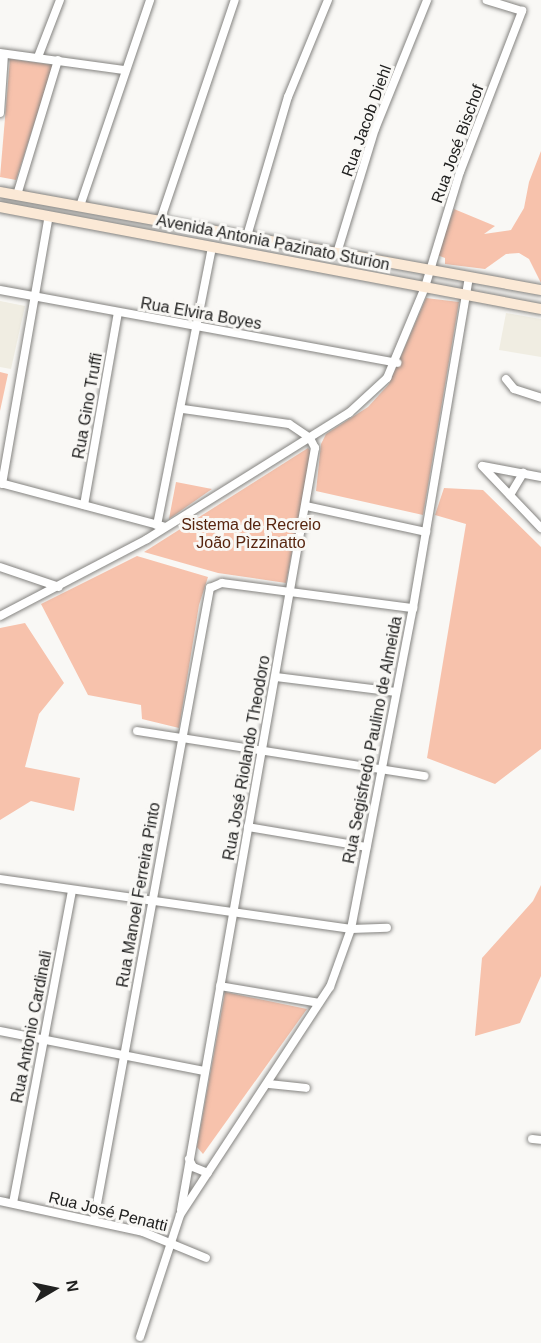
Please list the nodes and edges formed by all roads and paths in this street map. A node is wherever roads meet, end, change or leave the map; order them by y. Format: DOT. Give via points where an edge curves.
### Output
graph roads {
  1 [pos="60,0"];
  2 [pos="150,0"];
  3 [pos="235,0"];
  4 [pos="328,0"];
  5 [pos="428,0"];
  6 [pos="487,0"];
  7 [pos="2,53"];
  8 [pos="38,57"];
  9 [pos="58,60"];
  10 [pos="124,70"];
  11 [pos="0,113"];
  12 [pos="0,192"];
  13 [pos="16,195"];
  14 [pos="80,206"];
  15 [pos="0,207"];
  16 [pos="49,216"];
  17 [pos="160,221"];
  18 [pos="246,236"];
  19 [pos="212,246"];
  20 [pos="337,253"];
  21 [pos="430,271"];
  22 [pos="469,277"];
  23 [pos="425,287"];
  24 [pos="0,290"];
  25 [pos="541,290"];
  26 [pos="466,295"];
  27 [pos="37,296"];
  28 [pos="541,309"];
  29 [pos="118,313"];
  30 [pos="195,327"];
  31 [pos="397,363"];
  32 [pos="506,379"];
  33 [pos="541,398"];
  34 [pos="183,409"];
  35 [pos="309,438"];
  36 [pos="523,473"];
  37 [pos="541,477"];
  38 [pos="1,483"];
  39 [pos="510,495"];
  40 [pos="84,505"];
  41 [pos="306,506"];
  42 [pos="157,525"];
  43 [pos="166,527"];
  44 [pos="541,528"];
  45 [pos="426,532"];
  46 [pos="0,567"];
  47 [pos="59,587"];
  48 [pos="290,594"];
  49 [pos="413,608"];
  50 [pos="0,616"];
  51 [pos="276,677"];
  52 [pos="396,692"];
  53 [pos="137,731"];
  54 [pos="181,740"];
  55 [pos="262,752"];
  56 [pos="380,770"];
  57 [pos="424,776"];
  58 [pos="248,827"];
  59 [pos="366,847"];
  60 [pos="0,879"];
  61 [pos="72,891"];
  62 [pos="150,902"];
  63 [pos="232,912"];
  64 [pos="387,928"];
  65 [pos="351,929"];
  66 [pos="220,986"];
  67 [pos="319,1003"];
  68 [pos="0,1031"];
  69 [pos="43,1039"];
  70 [pos="125,1056"];
  71 [pos="204,1071"];
  72 [pos="269,1084"];
  73 [pos="306,1088"];
  74 [pos="189,1156"];
  75 [pos="208,1173"];
  76 [pos="0,1201"];
  77 [pos="13,1203"];
  78 [pos="180,1215"];
  79 [pos="94,1221"];
  80 [pos="173,1242"];
  81 [pos="206,1258"];
  82 [pos="140,1337"];
  1 -- 8 [label="street"];
  2 -- 10 [label="street"];
  3 -- 17 [label="street"];
  4 -- 18 [label="street" via="288,97"];
  5 -- 20 [label="street, Rua Jacob Diehl" via="375,129"];
  6 -- 21 [label="street, Rua José Bischof" via="522,11 460,172"];
  7 -- 8 [label="street"];
  7 -- 11 [label="street"];
  8 -- 9 [label="street"];
  9 -- 10 [label="street"];
  9 -- 13 [label="street"];
  10 -- 14 [label="street"];
  12 -- 13 [label="main road, Avenida Antonia Pazinato Sturion"];
  13 -- 14 [label="main road, Avenida Antonia Pazinato Sturion"];
  14 -- 16 [label="main road" via="72,217"];
  14 -- 17 [label="main road, Avenida Antonia Pazinato Sturion"];
  15 -- 16 [label="main road, Avenida Antonia Pazinato Sturion"];
  16 -- 19 [label="main road, Avenida Antonia Pazinato Sturion"];
  16 -- 27 [label="street"];
  17 -- 18 [label="main road, Avenida Antonia Pazinato Sturion"];
  18 -- 20 [label="main road, Avenida Antonia Pazinato Sturion"];
  19 -- 23 [label="main road, Avenida Antonia Pazinato Sturion"];
  19 -- 30 [label="street"];
  20 -- 21 [label="main road, Avenida Antonia Pazinato Sturion"];
  21 -- 22 [label="main road, Avenida Antonia Pazinato Sturion"];
  21 -- 23 [label="street, Rua José Bischof"];
  22 -- 25 [label="main road, Avenida Antonia Pazinato Sturion"];
  22 -- 26 [label="street, Rua Segisfredo Paulino de Almeida"];
  23 -- 26 [label="main road, Avenida Antonia Pazinato Sturion"];
  23 -- 31 [label="street, Rua José Bischof"];
  24 -- 27 [label="street, Rua Elvira Boyes"];
  26 -- 28 [label="main road, Avenida Antonia Pazinato Sturion"];
  26 -- 45 [label="street, Rua Segisfredo Paulino de Almeida"];
  27 -- 29 [label="street, Rua Elvira Boyes"];
  27 -- 38 [label="street"];
  29 -- 30 [label="street, Rua Elvira Boyes"];
  29 -- 40 [label="street, Rua Gino Truffi"];
  30 -- 31 [label="street, Rua Elvira Boyes"];
  30 -- 34 [label="street"];
  31 -- 35 [label="street, Rua José Bischof" via="387,378 349,413"];
  32 -- 33 [label="street" via="514,389"];
  34 -- 35 [label="street" via="289,424"];
  34 -- 42 [label="street"];
  35 -- 41 [label="street, Rua José Riolando Theodoro" via="315,448"];
  35 -- 43 [label="street, Rua José Bischof"];
  36 -- 37 [label="street"];
  36 -- 39 [label="street"];
  36 -- 39 [label="street" via="482,466"];
  38 -- 40 [label="street"];
  39 -- 44 [label="street"];
  40 -- 42 [label="street"];
  41 -- 45 [label="street"];
  41 -- 48 [label="street, Rua José Riolando Theodoro"];
  42 -- 43 [label="street"];
  43 -- 47 [label="street, Rua José Bischof"];
  45 -- 49 [label="street, Rua Segisfredo Paulino de Almeida"];
  46 -- 47 [label="street"];
  47 -- 50 [label="street, Rua José Bischof"];
  48 -- 49 [label="street"];
  48 -- 51 [label="street, Rua José Riolando Theodoro"];
  48 -- 54 [label="street, Rua Manoel Ferreira Pinto" via="222,583 210,588"];
  49 -- 52 [label="street, Rua Segisfredo Paulino de Almeida"];
  51 -- 52 [label="street"];
  51 -- 55 [label="street, Rua José Riolando Theodoro"];
  52 -- 56 [label="street, Rua Segisfredo Paulino de Almeida"];
  53 -- 54 [label="street"];
  54 -- 55 [label="street"];
  54 -- 62 [label="street, Rua Manoel Ferreira Pinto"];
  55 -- 56 [label="street"];
  55 -- 58 [label="street, Rua José Riolando Theodoro"];
  56 -- 57 [label="street"];
  56 -- 59 [label="street, Rua Segisfredo Paulino de Almeida"];
  58 -- 59 [label="street"];
  58 -- 63 [label="street, Rua José Riolando Theodoro"];
  59 -- 65 [label="street, Rua Segisfredo Paulino de Almeida"];
  60 -- 61 [label="street"];
  61 -- 62 [label="street"];
  61 -- 69 [label="street, Rua Antonio Cardinali"];
  62 -- 63 [label="street"];
  62 -- 70 [label="street, Rua Manoel Ferreira Pinto"];
  63 -- 65 [label="street"];
  63 -- 66 [label="street, Rua José Riolando Theodoro"];
  64 -- 65 [label="street"];
  65 -- 67 [label="street, Rua Segisfredo Paulino de Almeida" via="330,987"];
  66 -- 67 [label="street"];
  66 -- 71 [label="street, Rua José Riolando Theodoro"];
  67 -- 72 [label="street, Rua Segisfredo Paulino de Almeida"];
  68 -- 69 [label="street"];
  69 -- 70 [label="street"];
  69 -- 77 [label="street, Rua Antonio Cardinali"];
  70 -- 71 [label="street"];
  70 -- 79 [label="street, Rua Manoel Ferreira Pinto"];
  71 -- 74 [label="street, Rua José Riolando Theodoro"];
  72 -- 73 [label="street"];
  72 -- 75 [label="street, Rua Segisfredo Paulino de Almeida"];
  74 -- 75 [label="street" via="193,1167"];
  74 -- 78 [label="street, Rua José Riolando Theodoro"];
  75 -- 78 [label="street, Rua Segisfredo Paulino de Almeida"];
  76 -- 77 [label="street, Rua José Penatti"];
  77 -- 79 [label="street, Rua José Penatti"];
  78 -- 80 [label="street, Rua Segisfredo Paulino de Almeida"];
  79 -- 80 [label="street, Rua José Penatti"];
  80 -- 81 [label="street, Rua José Penatti"];
  80 -- 82 [label="street, Rua Segisfredo Paulino de Almeida"];
}
